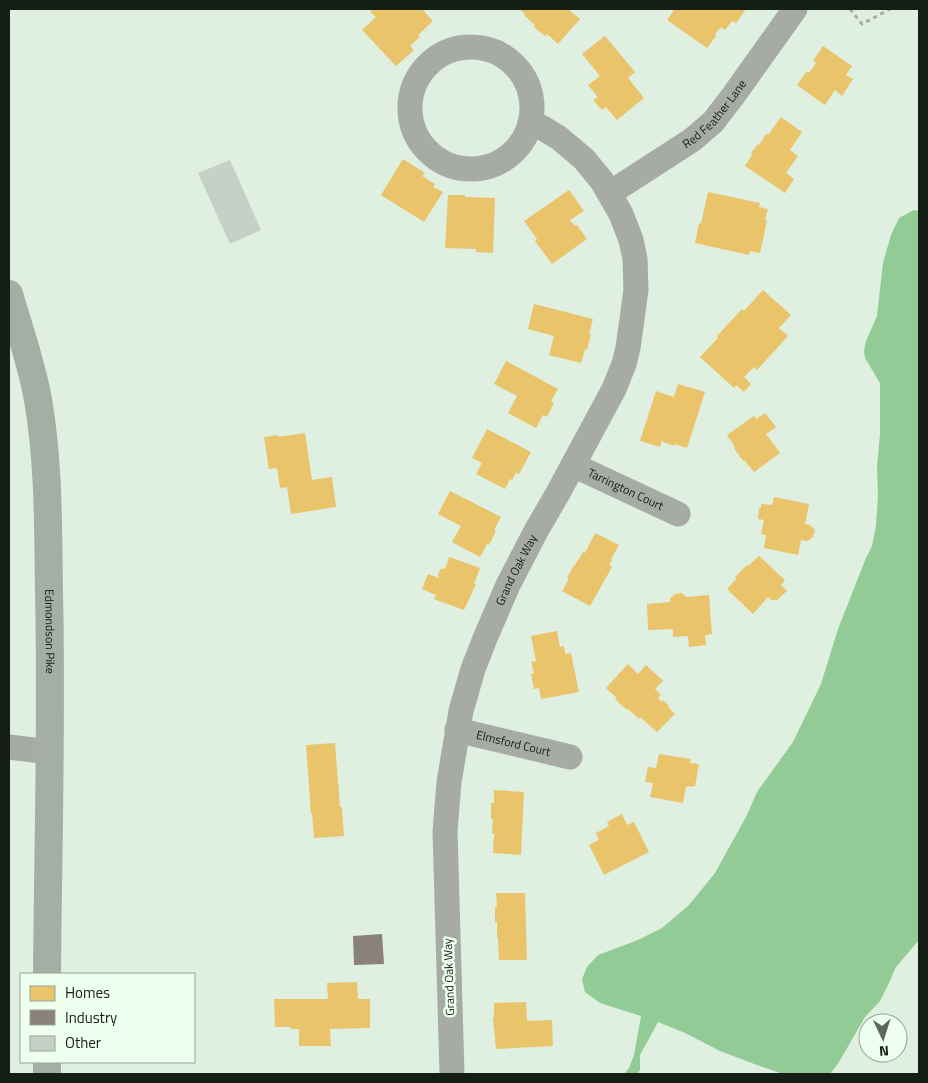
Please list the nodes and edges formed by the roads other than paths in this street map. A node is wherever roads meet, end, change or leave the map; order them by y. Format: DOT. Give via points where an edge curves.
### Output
graph roads {
  1 [pos="795,9"];
  2 [pos="530,124"];
  3 [pos="610,193"];
  4 [pos="9,294"];
  5 [pos="573,466"];
  6 [pos="678,514"];
  7 [pos="457,730"];
  8 [pos="9,747"];
  9 [pos="50,752"];
  10 [pos="570,757"];
  11 [pos="47,973"];
  12 [pos="452,1074"];
  1 -- 3 [label="street, Red Feather Lane" via="714,122"];
  2 -- 2 [label="street" via="519,146 509,156 485,168 460,168 435,158 421,144 412,124 411,97 418,78 435,59 462,48 487,50 513,64 527,84 532,106"];
  2 -- 3 [label="street, Grand Oak Way" via="552,133 578,154"];
  3 -- 5 [label="street, Grand Oak Way" via="634,253 636,283 632,323 626,357 614,389"];
  4 -- 9 [label="main road, Edmondson Pike" via="32,370 44,440"];
  5 -- 6 [label="street, Tarrington Court"];
  5 -- 7 [label="street, Grand Oak Way" via="516,570 490,626 466,691"];
  7 -- 10 [label="street, Elmsford Court"];
  7 -- 12 [label="street, Grand Oak Way" via="445,830"];
  8 -- 9 [label="street"];
  9 -- 11 [label="main road, Edmondson Pike"];
}
